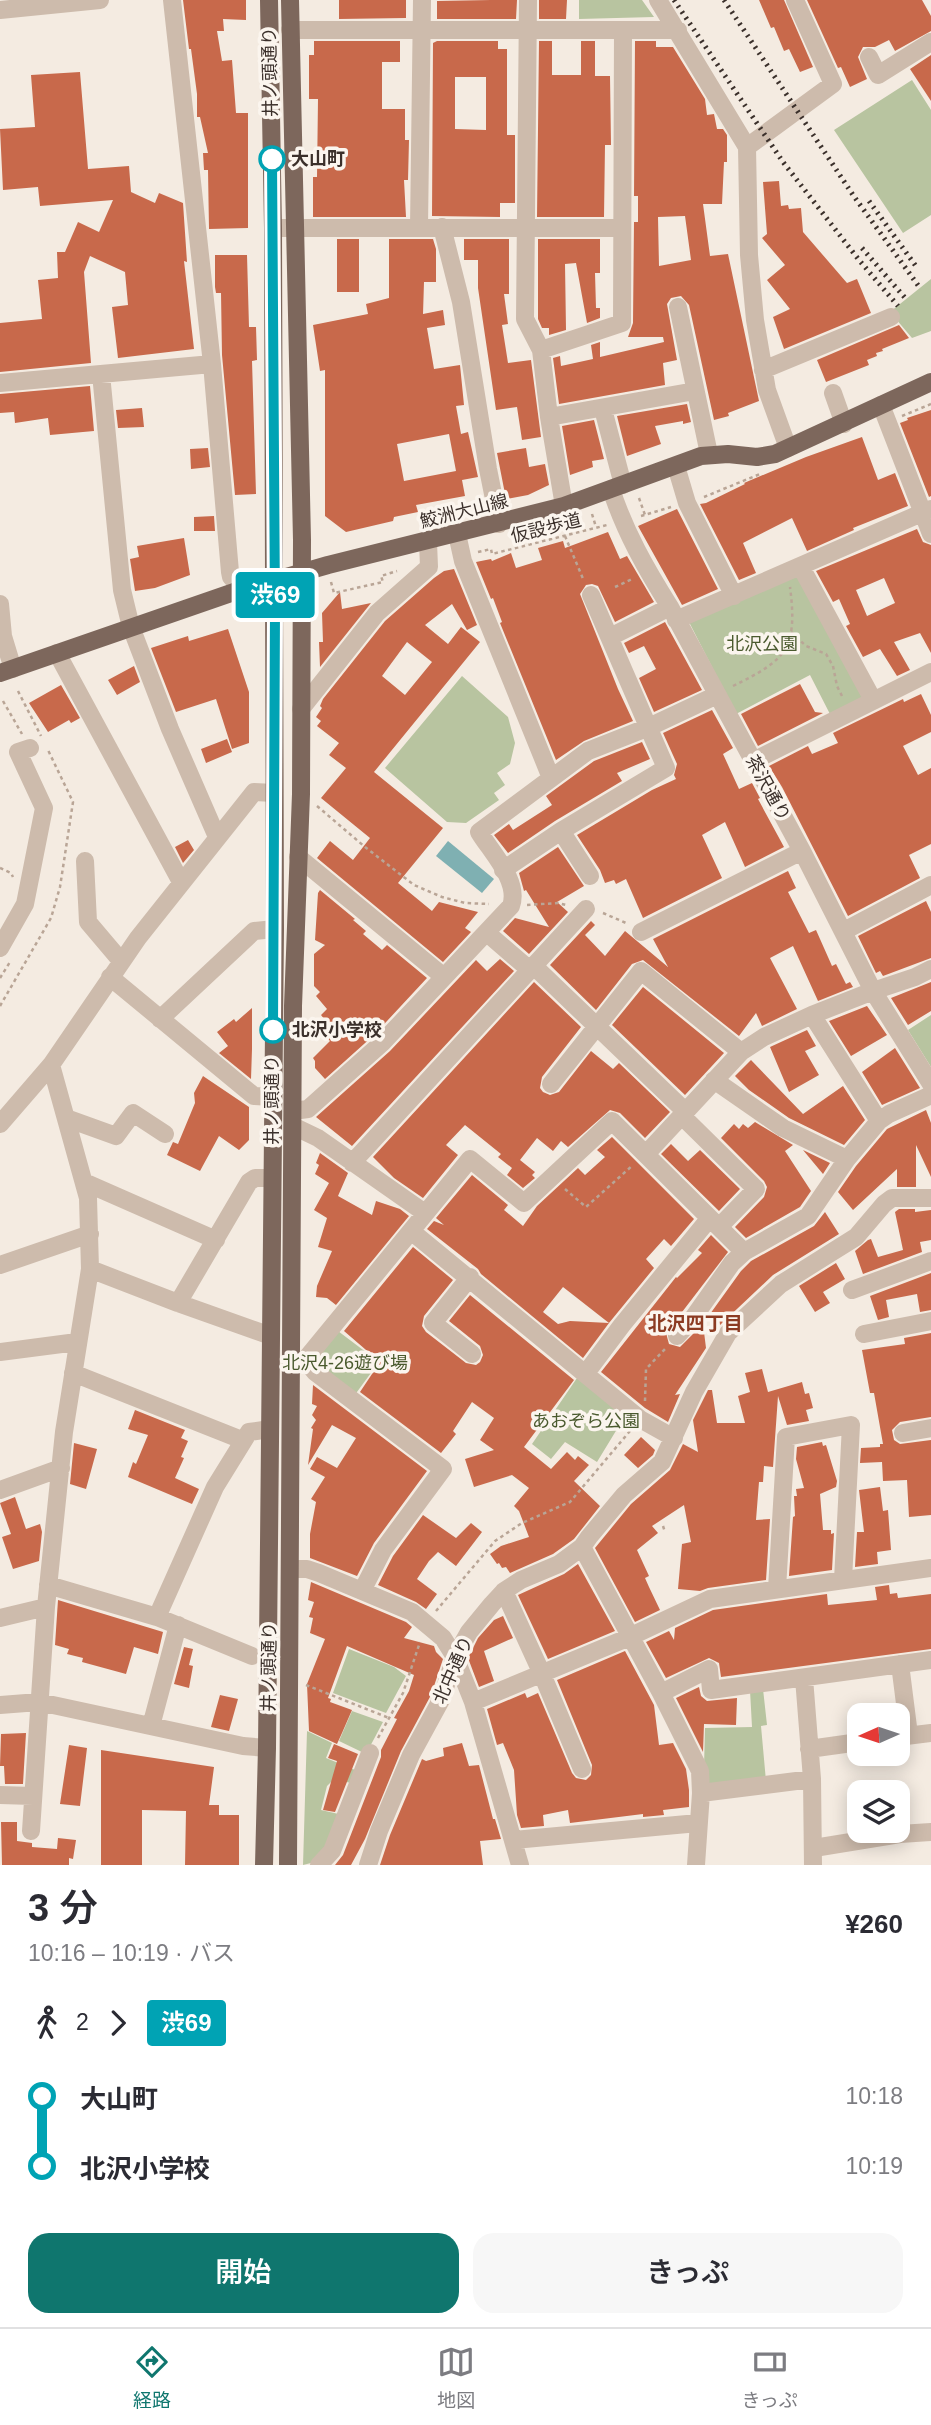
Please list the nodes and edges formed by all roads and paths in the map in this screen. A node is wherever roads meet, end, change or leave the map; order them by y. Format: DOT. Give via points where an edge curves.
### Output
graph roads {
  1 [pos="100,0"];
  2 [pos="172,0"];
  3 [pos="269,0"];
  4 [pos="290,0"];
  5 [pos="422,0"];
  6 [pos="528,0"];
  7 [pos="658,0"];
  8 [pos="795,0"];
  9 [pos="67,2"];
  10 [pos="0,10"];
  11 [pos="290,30"];
  12 [pos="421,30"];
  13 [pos="528,30"];
  14 [pos="624,30"];
  15 [pos="678,30"];
  16 [pos="931,42"];
  17 [pos="869,57"];
  18 [pos="747,147"];
  19 [pos="419,227"];
  20 [pos="442,227"];
  21 [pos="526,227"];
  22 [pos="273,228"];
  23 [pos="294,228"];
  24 [pos="622,228"];
  25 [pos="678,307"];
  26 [pos="891,317"];
  27 [pos="541,349"];
  28 [pos="212,364"];
  29 [pos="763,370"];
  30 [pos="101,374"];
  31 [pos="931,382"];
  32 [pos="0,383"];
  33 [pos="695,391"];
  34 [pos="833,393"];
  35 [pos="881,405"];
  36 [pos="603,409"];
  37 [pos="549,417"];
  38 [pos="844,424"];
  39 [pos="788,448"];
  40 [pos="709,454"];
  41 [pos="676,466"];
  42 [pos="624,489"];
  43 [pos="687,503"];
  44 [pos="564,506"];
  45 [pos="590,507"];
  46 [pos="927,511"];
  47 [pos="645,515"];
  48 [pos="622,521"];
  49 [pos="499,524"];
  50 [pos="596,527"];
  51 [pos="457,534"];
  52 [pos="931,534"];
  53 [pos="565,536"];
  54 [pos="428,542"];
  55 [pos="462,555"];
  56 [pos="429,563"];
  57 [pos="794,570"];
  58 [pos="648,572"];
  59 [pos="300,573"];
  60 [pos="274,580"];
  61 [pos="331,580"];
  62 [pos="615,587"];
  63 [pos="243,590"];
  64 [pos="591,595"];
  65 [pos="734,596"];
  66 [pos="0,604"];
  67 [pos="673,614"];
  68 [pos="131,627"];
  69 [pos="791,632"];
  70 [pos="610,637"];
  71 [pos="57,653"];
  72 [pos="6,671"];
  73 [pos="929,678"];
  74 [pos="722,692"];
  75 [pos="873,700"];
  76 [pos="301,709"];
  77 [pos="849,712"];
  78 [pos="649,727"];
  79 [pos="30,748"];
  80 [pos="754,761"];
  81 [pos="551,778"];
  82 [pos="274,793"];
  83 [pos="300,794"];
  84 [pos="561,831"];
  85 [pos="217,837"];
  86 [pos="802,851"];
  87 [pos="298,857"];
  88 [pos="85,861"];
  89 [pos="503,870"];
  90 [pos="590,876"];
  91 [pos="181,882"];
  92 [pos="931,885"];
  93 [pos="511,906"];
  94 [pos="586,909"];
  95 [pos="275,929"];
  96 [pos="844,931"];
  97 [pos="641,932"];
  98 [pos="487,933"];
  99 [pos="0,948"];
  100 [pos="121,961"];
  101 [pos="931,969"];
  102 [pos="530,970"];
  103 [pos="110,977"];
  104 [pos="444,977"];
  105 [pos="873,991"];
  106 [pos="812,1015"];
  107 [pos="160,1019"];
  108 [pos="598,1027"];
  109 [pos="741,1052"];
  110 [pos="51,1065"];
  111 [pos="714,1080"];
  112 [pos="551,1084"];
  113 [pos="931,1084"];
  114 [pos="931,1095"];
  115 [pos="272,1097"];
  116 [pos="684,1114"];
  117 [pos="66,1118"];
  118 [pos="293,1118"];
  119 [pos="879,1121"];
  120 [pos="0,1124"];
  121 [pos="165,1134"];
  122 [pos="646,1154"];
  123 [pos="847,1158"];
  124 [pos="352,1163"];
  125 [pos="552,1177"];
  126 [pos="272,1178"];
  127 [pos="84,1182"];
  128 [pos="931,1198"];
  129 [pos="425,1213"];
  130 [pos="714,1223"];
  131 [pos="411,1231"];
  132 [pos="90,1234"];
  133 [pos="216,1240"];
  134 [pos="744,1252"];
  135 [pos="931,1261"];
  136 [pos="0,1265"];
  137 [pos="90,1269"];
  138 [pos="470,1278"];
  139 [pos="852,1290"];
  140 [pos="178,1303"];
  141 [pos="931,1321"];
  142 [pos="864,1335"];
  143 [pos="271,1336"];
  144 [pos="677,1336"];
  145 [pos="77,1342"];
  146 [pos="0,1353"];
  147 [pos="472,1354"];
  148 [pos="298,1360"];
  149 [pos="74,1373"];
  150 [pos="586,1373"];
  151 [pos="640,1419"];
  152 [pos="931,1428"];
  153 [pos="270,1429"];
  154 [pos="676,1433"];
  155 [pos="904,1433"];
  156 [pos="242,1440"];
  157 [pos="61,1468"];
  158 [pos="0,1490"];
  159 [pos="663,1526"];
  160 [pos="665,1532"];
  161 [pos="582,1547"];
  162 [pos="931,1568"];
  163 [pos="291,1569"];
  164 [pos="843,1580"];
  165 [pos="48,1585"];
  166 [pos="777,1589"];
  167 [pos="362,1591"];
  168 [pos="504,1591"];
  169 [pos="46,1607"];
  170 [pos="156,1617"];
  171 [pos="0,1618"];
  172 [pos="427,1623"];
  173 [pos="178,1625"];
  174 [pos="631,1636"];
  175 [pos="252,1656"];
  176 [pos="455,1657"];
  177 [pos="931,1660"];
  178 [pos="900,1664"];
  179 [pos="542,1674"];
  180 [pos="804,1678"];
  181 [pos="306,1685"];
  182 [pos="661,1693"];
  183 [pos="39,1702"];
  184 [pos="473,1702"];
  185 [pos="902,1703"];
  186 [pos="0,1705"];
  187 [pos="389,1718"];
  188 [pos="151,1726"];
  189 [pos="931,1733"];
  190 [pos="910,1735"];
  191 [pos="847,1744"];
  192 [pos="267,1748"];
  193 [pos="809,1749"];
  194 [pos="370,1753"];
  195 [pos="582,1769"];
  196 [pos="812,1779"];
  197 [pos="701,1793"];
  198 [pos="0,1794"];
  199 [pos="33,1796"];
  200 [pos="698,1823"];
  201 [pos="31,1831"];
  202 [pos="931,1832"];
  203 [pos="514,1840"];
  204 [pos="814,1857"];
  205 [pos="264,1865"];
  206 [pos="288,1865"];
  207 [pos="319,1865"];
  208 [pos="368,1865"];
  209 [pos="520,1865"];
  210 [pos="696,1865"];
  1 -- 9 [label="street"];
  2 -- 28 [label="street"];
  3 -- 22 [label="main road, 井ノ頭通り"];
  4 -- 11 [label="main road, 井ノ頭通り"];
  5 -- 12 [label="street"];
  6 -- 13 [label="street"];
  7 -- 15 [label="street"];
  8 -- 18 [label="street" via="833,84"];
  9 -- 10 [label="street"];
  11 -- 12 [label="street"];
  11 -- 23 [label="main road, 井ノ頭通り"];
  12 -- 13 [label="street"];
  12 -- 19 [label="street"];
  13 -- 14 [label="street"];
  13 -- 21 [label="street"];
  14 -- 15 [label="street"];
  14 -- 24 [label="street"];
  15 -- 18 [label="street"];
  16 -- 17 [label="street" via="878,75"];
  18 -- 29 [label="street" via="751,285"];
  19 -- 20 [label="street"];
  19 -- 23 [label="street"];
  20 -- 21 [label="street"];
  20 -- 49 [label="street" via="461,302"];
  21 -- 24 [label="street"];
  21 -- 27 [label="street" via="525,319"];
  22 -- 23 [label="street"];
  22 -- 60 [label="main road, 井ノ頭通り"];
  23 -- 59 [label="main road, 井ノ頭通り"];
  24 -- 27 [label="street" via="622,323"];
  25 -- 33 [label="street"];
  26 -- 29 [label="street"];
  27 -- 37 [label="street"];
  28 -- 30 [label="street"];
  28 -- 63 [label="street" via="230,572"];
  29 -- 39 [label="street"];
  30 -- 32 [label="street"];
  30 -- 68 [label="street" via="122,590"];
  31 -- 35 [label="main road, 鮫洲大山線"];
  33 -- 36 [label="street"];
  33 -- 40 [label="street"];
  34 -- 38 [label="street"];
  35 -- 38 [label="main road, 鮫洲大山線"];
  35 -- 46 [label="street"];
  36 -- 37 [label="street"];
  36 -- 42 [label="street, 茶沢通り"];
  37 -- 44 [label="street"];
  38 -- 39 [label="main road, 鮫洲大山線"];
  39 -- 40 [label="main road, 鮫洲大山線" via="767,456"];
  40 -- 41 [label="main road, 鮫洲大山線"];
  41 -- 42 [label="main road, 鮫洲大山線"];
  41 -- 43 [label="street"];
  42 -- 44 [label="main road, 鮫洲大山線"];
  42 -- 47 [label="path"];
  42 -- 48 [label="street, 茶沢通り"];
  43 -- 47 [label="path, 仮設歩道"];
  43 -- 65 [label="street"];
  44 -- 49 [label="main road, 鮫洲大山線"];
  45 -- 50 [label="path"];
  46 -- 52 [label="street"];
  46 -- 57 [label="street"];
  47 -- 48 [label="path, 仮設歩道"];
  48 -- 50 [label="path, 仮設歩道"];
  48 -- 58 [label="street, 茶沢通り"];
  49 -- 51 [label="main road, 鮫洲大山線"];
  50 -- 53 [label="path, 仮設歩道"];
  51 -- 54 [label="main road, 鮫洲大山線"];
  51 -- 55 [label="street"];
  53 -- 55 [label="path, 仮設歩道" via="492,554 491,549"];
  53 -- 64 [label="path"];
  54 -- 56 [label="street"];
  54 -- 59 [label="main road, 鮫洲大山線"];
  55 -- 81 [label="street"];
  56 -- 61 [label="path" via="381,576 383,582 334,593"];
  56 -- 76 [label="street" via="377,613"];
  57 -- 65 [label="street"];
  57 -- 69 [label="path"];
  57 -- 75 [label="street"];
  58 -- 62 [label="path"];
  58 -- 67 [label="street, 茶沢通り"];
  59 -- 60 [label="main road, 鮫洲大山線"];
  59 -- 76 [label="main road, 井ノ頭通り"];
  60 -- 63 [label="main road, 鮫洲大山線"];
  60 -- 82 [label="main road, 井ノ頭通り"];
  63 -- 68 [label="main road, 鮫洲大山線"];
  64 -- 70 [label="street"];
  65 -- 67 [label="street"];
  66 -- 72 [label="street"];
  67 -- 70 [label="street"];
  67 -- 74 [label="street, 茶沢通り"];
  68 -- 71 [label="main road, 鮫洲大山線"];
  68 -- 85 [label="street"];
  69 -- 74 [label="path" via="789,646 773,665"];
  69 -- 77 [label="path" via="806,646 826,654"];
  70 -- 78 [label="street"];
  71 -- 72 [label="main road, 鮫洲大山線"];
  71 -- 91 [label="street"];
  73 -- 75 [label="street"];
  74 -- 78 [label="street"];
  74 -- 80 [label="street, 茶沢通り"];
  75 -- 77 [label="street"];
  76 -- 83 [label="main road, 井ノ頭通り"];
  77 -- 80 [label="street"];
  78 -- 81 [label="street" via="588,751"];
  78 -- 84 [label="street" via="666,768"];
  79 -- 99 [label="street" via="18,752 44,808 25,904"];
  80 -- 86 [label="street, 茶沢通り"];
  81 -- 89 [label="street" via="479,832"];
  82 -- 85 [label="street" via="254,792"];
  82 -- 95 [label="main road, 井ノ頭通り"];
  83 -- 87 [label="main road, 井ノ頭通り"];
  83 -- 93 [label="path" via="414,885 465,903"];
  84 -- 89 [label="street"];
  84 -- 90 [label="street"];
  85 -- 91 [label="street"];
  86 -- 96 [label="street, 茶沢通り"];
  86 -- 97 [label="street"];
  87 -- 104 [label="street"];
  87 -- 118 [label="main road, 井ノ頭通り"];
  88 -- 100 [label="street" via="88,922"];
  89 -- 93 [label="street" via="513,890"];
  91 -- 100 [label="street"];
  92 -- 96 [label="street"];
  93 -- 98 [label="street"];
  94 -- 102 [label="street"];
  95 -- 107 [label="street" via="254,932"];
  95 -- 115 [label="main road, 井ノ頭通り"];
  96 -- 105 [label="street, 茶沢通り"];
  98 -- 102 [label="street"];
  98 -- 104 [label="street"];
  100 -- 103 [label="street"];
  101 -- 105 [label="street"];
  102 -- 108 [label="street" via="538,970"];
  102 -- 124 [label="street"];
  103 -- 107 [label="street"];
  103 -- 110 [label="street"];
  104 -- 118 [label="street" via="382,1043"];
  105 -- 106 [label="street"];
  105 -- 113 [label="street, 茶沢通り"];
  106 -- 109 [label="street"];
  106 -- 119 [label="street"];
  107 -- 115 [label="street" via="254,1096"];
  108 -- 109 [label="street" via="641,971"];
  108 -- 112 [label="street"];
  108 -- 116 [label="street"];
  109 -- 111 [label="street"];
  110 -- 117 [label="street"];
  110 -- 120 [label="street"];
  111 -- 116 [label="street"];
  111 -- 123 [label="street" via="783,1128"];
  114 -- 119 [label="street"];
  115 -- 126 [label="main road, 井ノ頭通り"];
  116 -- 122 [label="street"];
  116 -- 130 [label="street" via="756,1189"];
  117 -- 121 [label="street" via="116,1136 133,1113"];
  117 -- 127 [label="street"];
  118 -- 124 [label="street"];
  118 -- 148 [label="main road, 井ノ頭通り"];
  119 -- 123 [label="street"];
  122 -- 125 [label="path" via="586,1207"];
  122 -- 125 [label="street" via="612,1121"];
  122 -- 130 [label="street"];
  123 -- 134 [label="street" via="808,1216"];
  124 -- 129 [label="street"];
  125 -- 129 [label="street" via="524,1203 470,1158"];
  126 -- 133 [label="street" via="249,1182"];
  126 -- 143 [label="main road, 井ノ頭通り"];
  127 -- 132 [label="street"];
  127 -- 133 [label="street"];
  128 -- 154 [label="street, 北中通り" via="892,1198 856,1237 772,1292 728,1333"];
  129 -- 131 [label="street"];
  130 -- 134 [label="street"];
  130 -- 150 [label="street" via="622,1325"];
  131 -- 138 [label="street"];
  131 -- 148 [label="street"];
  132 -- 136 [label="street"];
  132 -- 137 [label="street"];
  133 -- 140 [label="street"];
  134 -- 144 [label="street"];
  135 -- 139 [label="street"];
  137 -- 140 [label="street"];
  137 -- 145 [label="street"];
  138 -- 147 [label="street" via="433,1323"];
  138 -- 150 [label="street"];
  140 -- 143 [label="street"];
  141 -- 142 [label="street"];
  143 -- 153 [label="main road, 井ノ頭通り"];
  144 -- 151 [label="path" via="646,1369 645,1407"];
  145 -- 146 [label="street"];
  145 -- 149 [label="street"];
  148 -- 163 [label="main road, 井ノ頭通り"];
  148 -- 167 [label="street" via="443,1469 383,1550"];
  149 -- 156 [label="street"];
  149 -- 157 [label="street"];
  150 -- 151 [label="street"];
  151 -- 154 [label="street"];
  151 -- 172 [label="path" via="570,1502 522,1523 495,1541"];
  152 -- 155 [label="street"];
  153 -- 156 [label="street" via="249,1432"];
  153 -- 192 [label="main road, 井ノ頭通り"];
  154 -- 161 [label="street, 北中通り" via="663,1462 624,1495"];
  156 -- 170 [label="street" via="215,1487"];
  157 -- 158 [label="street"];
  157 -- 165 [label="street"];
  159 -- 160 [label="path"];
  161 -- 168 [label="street, 北中通り" via="559,1564"];
  161 -- 174 [label="street"];
  162 -- 164 [label="street"];
  163 -- 167 [label="street" via="307,1569"];
  163 -- 206 [label="main road, 井ノ頭通り"];
  164 -- 166 [label="street"];
  164 -- 166 [label="street" via="852,1424 786,1437"];
  165 -- 169 [label="street"];
  165 -- 170 [label="street"];
  166 -- 174 [label="street" via="710,1599"];
  167 -- 172 [label="street"];
  168 -- 176 [label="street, 北中通り" via="469,1632"];
  168 -- 179 [label="street"];
  169 -- 171 [label="street"];
  169 -- 183 [label="street"];
  170 -- 173 [label="street"];
  172 -- 176 [label="street"];
  172 -- 187 [label="path" via="403,1693"];
  173 -- 175 [label="street"];
  173 -- 188 [label="street"];
  174 -- 179 [label="street"];
  174 -- 182 [label="street"];
  176 -- 184 [label="street"];
  176 -- 208 [label="street, 北中通り" via="441,1700 411,1755"];
  177 -- 178 [label="street"];
  178 -- 180 [label="street"];
  178 -- 185 [label="street"];
  179 -- 184 [label="street"];
  179 -- 195 [label="street"];
  180 -- 182 [label="street" via="711,1690 709,1669"];
  180 -- 193 [label="street"];
  181 -- 187 [label="path"];
  182 -- 197 [label="street" via="700,1771"];
  183 -- 186 [label="street"];
  183 -- 188 [label="street"];
  183 -- 199 [label="street"];
  184 -- 203 [label="street"];
  187 -- 194 [label="path"];
  188 -- 192 [label="street"];
  189 -- 190 [label="street"];
  191 -- 193 [label="street"];
  192 -- 205 [label="main road, 井ノ頭通り"];
  193 -- 196 [label="street"];
  194 -- 207 [label="street" via="332,1851"];
  196 -- 197 [label="street"];
  196 -- 204 [label="street"];
  197 -- 200 [label="street"];
  198 -- 199 [label="street"];
  199 -- 201 [label="street"];
  200 -- 203 [label="street"];
  200 -- 210 [label="street"];
  202 -- 204 [label="street" via="900,1834"];
  203 -- 209 [label="street"];
}
